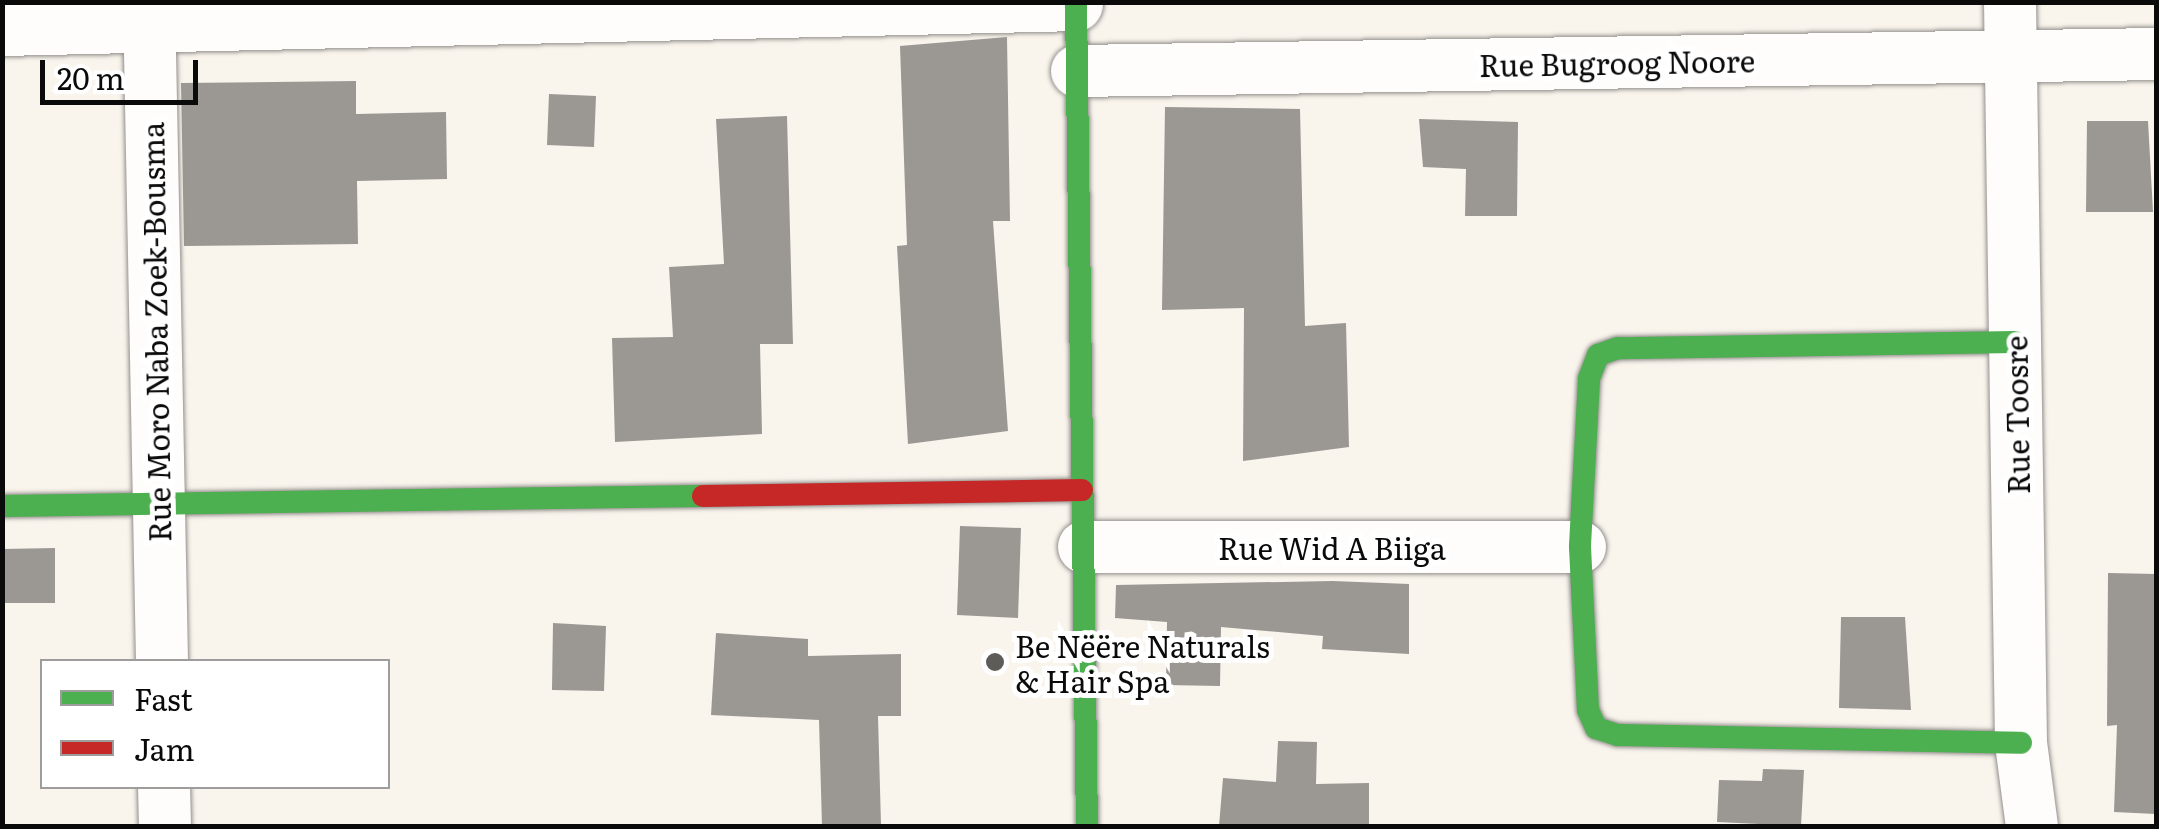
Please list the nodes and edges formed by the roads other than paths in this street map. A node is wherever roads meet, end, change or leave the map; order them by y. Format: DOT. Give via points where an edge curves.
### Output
graph roads {
  1 [pos="2010,2"];
  2 [pos="1076,4"];
  3 [pos="149,14"];
  4 [pos="2,30"];
  5 [pos="2156,54"];
  6 [pos="2010,56"];
  7 [pos="1078,71"];
  8 [pos="2014,342"];
  9 [pos="1082,490"];
  10 [pos="159,504"];
  11 [pos="2,506"];
  12 [pos="1084,547"];
  13 [pos="1580,547"];
  14 [pos="162,659"];
  15 [pos="2021,742"];
  16 [pos="164,789"];
  17 [pos="165,826"];
  18 [pos="1087,826"];
  19 [pos="2032,826"];
  1 -- 6 [label="street, Rue Toosre"];
  2 -- 3 [label="street"];
  2 -- 7 [label="street"];
  3 -- 4 [label="street"];
  3 -- 10 [label="street, Rue Moro Naba Zoek-Bousma"];
  5 -- 6 [label="street, Rue Bugroog Noore"];
  6 -- 7 [label="street, Rue Bugroog Noore"];
  6 -- 8 [label="street, Rue Toosre"];
  7 -- 9 [label="street"];
  8 -- 13 [label="street" via="1618,348 1598,355 1588,378"];
  8 -- 15 [label="street, Rue Toosre"];
  9 -- 10 [label="street"];
  9 -- 12 [label="street"];
  10 -- 11 [label="street"];
  10 -- 14 [label="street, Rue Moro Naba Zoek-Bousma"];
  12 -- 13 [label="street, Rue Wid A Biiga"];
  12 -- 18 [label="street"];
  13 -- 15 [label="street" via="1588,710 1596,728 1618,735"];
  15 -- 19 [label="street, Rue Toosre"];
  16 -- 17 [label="street"];
}
